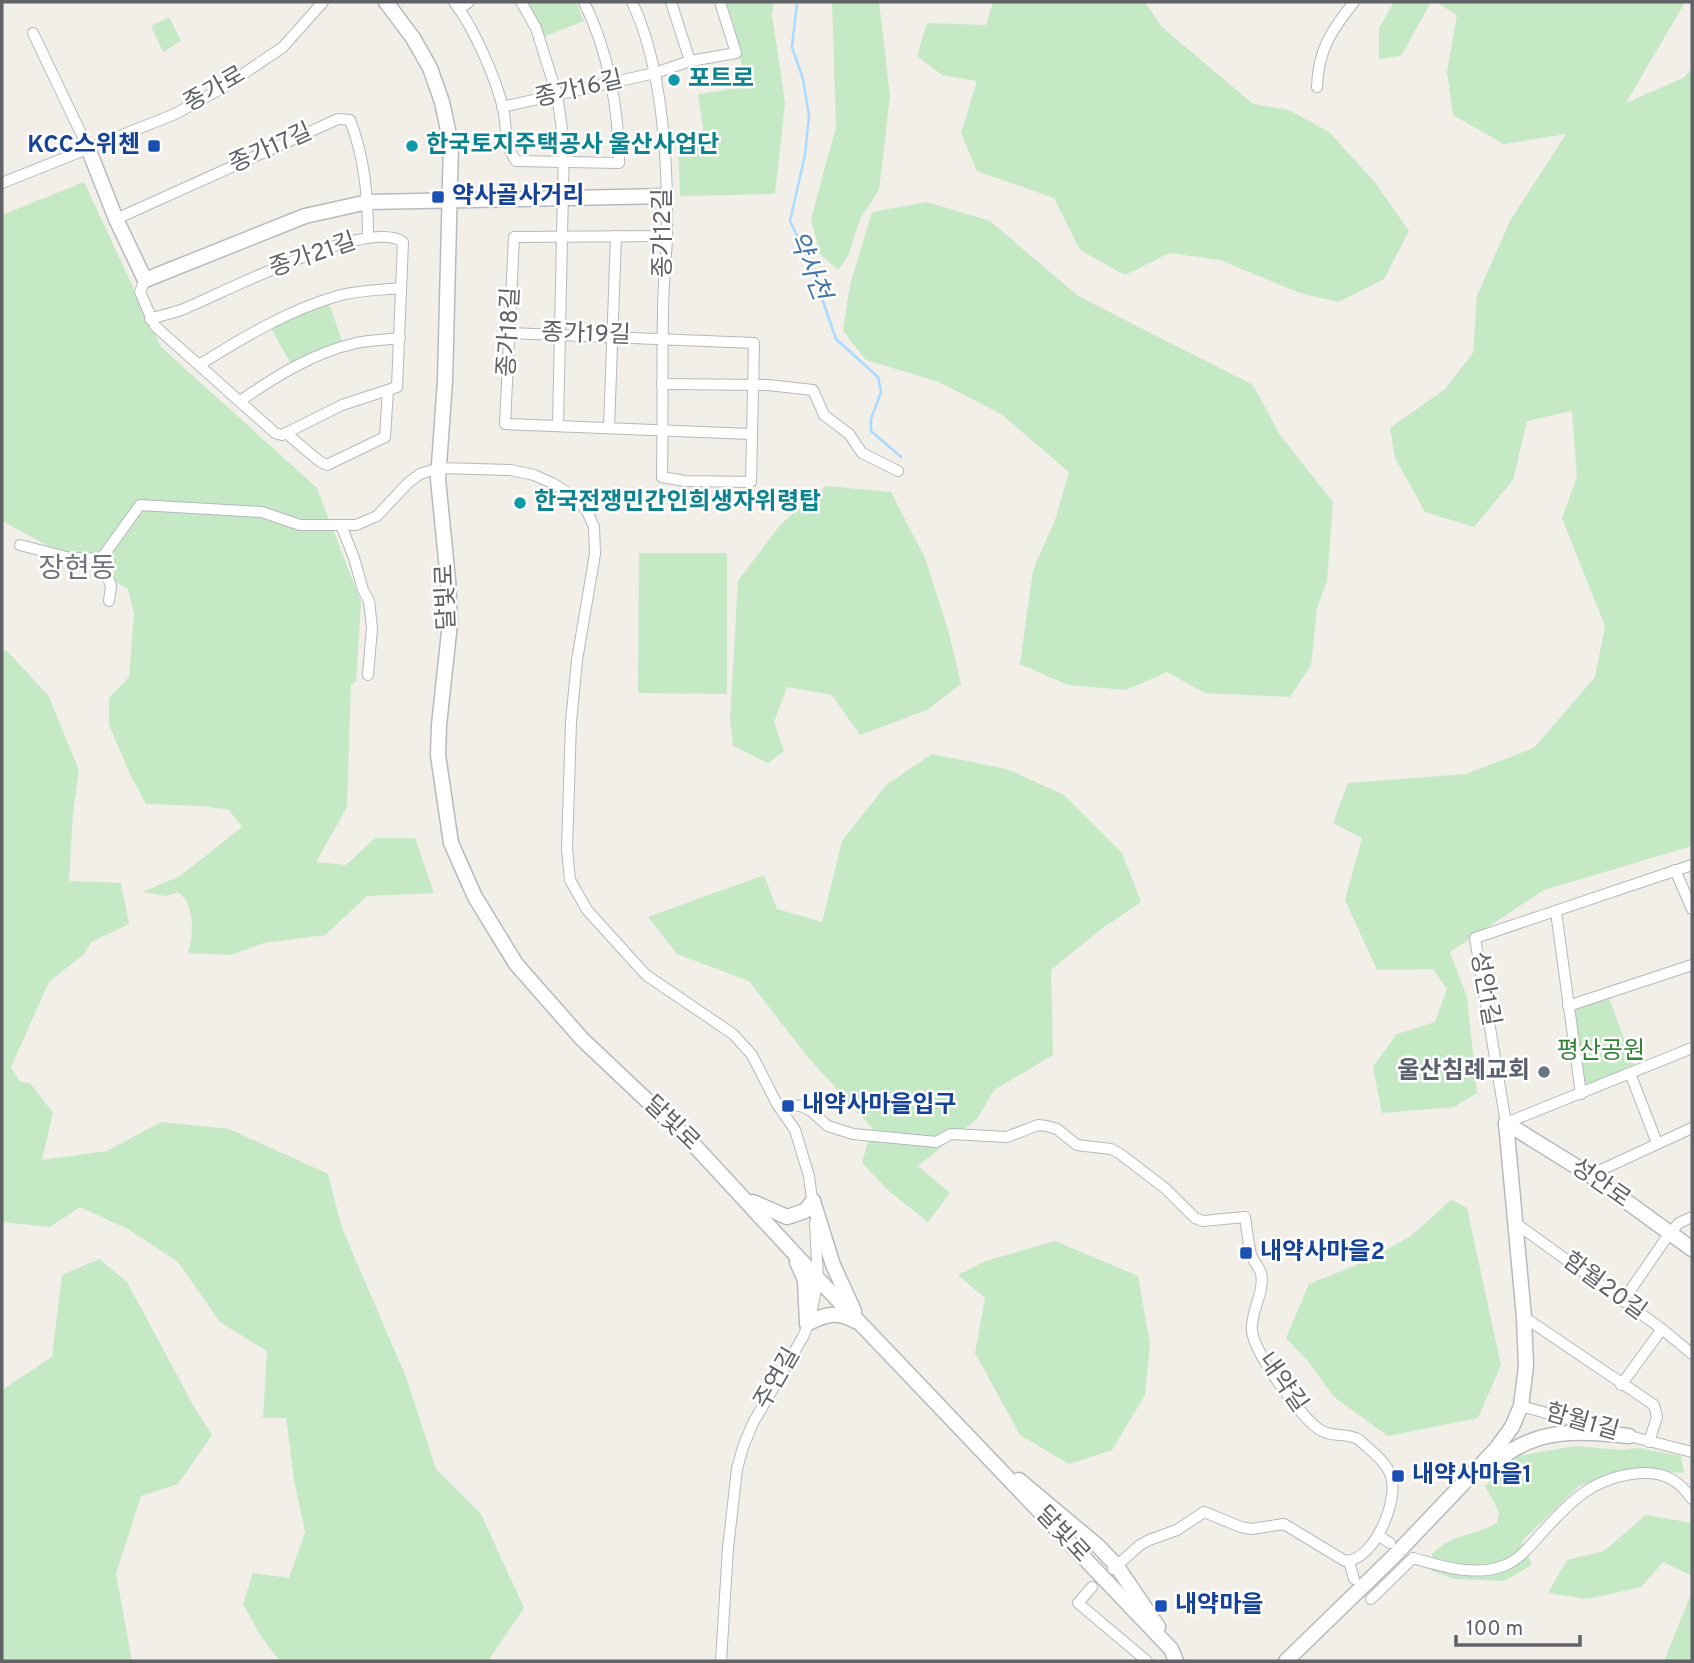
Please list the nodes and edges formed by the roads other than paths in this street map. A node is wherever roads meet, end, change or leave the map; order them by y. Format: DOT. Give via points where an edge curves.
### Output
graph roads {
  1 [pos="323,2"];
  2 [pos="386,2"];
  3 [pos="470,2"];
  4 [pos="521,2"];
  5 [pos="584,2"];
  6 [pos="632,2"];
  7 [pos="671,2"];
  8 [pos="720,2"];
  9 [pos="1354,2"];
  10 [pos="457,5"];
  11 [pos="33,33"];
  12 [pos="690,61"];
  13 [pos="655,73"];
  14 [pos="610,84"];
  15 [pos="1318,87"];
  16 [pos="558,95"];
  17 [pos="502,107"];
  18 [pos="88,148"];
  19 [pos="564,162"];
  20 [pos="2,183"];
  21 [pos="666,196"];
  22 [pos="565,198"];
  23 [pos="451,199"];
  24 [pos="368,202"];
  25 [pos="116,219"];
  26 [pos="616,236"];
  27 [pos="667,236"];
  28 [pos="564,237"];
  29 [pos="368,238"];
  30 [pos="145,279"];
  31 [pos="401,288"];
  32 [pos="150,319"];
  33 [pos="510,333"];
  34 [pos="561,334"];
  35 [pos="612,337"];
  36 [pos="400,338"];
  37 [pos="663,338"];
  38 [pos="199,365"];
  39 [pos="662,384"];
  40 [pos="753,386"];
  41 [pos="388,390"];
  42 [pos="240,401"];
  43 [pos="558,426"];
  44 [pos="609,428"];
  45 [pos="663,429"];
  46 [pos="284,434"];
  47 [pos="751,434"];
  48 [pos="439,468"];
  49 [pos="898,471"];
  50 [pos="341,525"];
  51 [pos="20,545"];
  52 [pos="101,559"];
  53 [pos="109,601"];
  54 [pos="368,675"];
  55 [pos="1692,865"];
  56 [pos="1675,870"];
  57 [pos="1692,909"];
  58 [pos="1556,912"];
  59 [pos="1692,965"];
  60 [pos="1568,1006"];
  61 [pos="1692,1048"];
  62 [pos="1630,1073"];
  63 [pos="1581,1094"];
  64 [pos="778,1104"];
  65 [pos="1506,1124"];
  66 [pos="1692,1128"];
  67 [pos="1657,1143"];
  68 [pos="1590,1175"];
  69 [pos="738,1193"];
  70 [pos="813,1201"];
  71 [pos="1692,1217"];
  72 [pos="1514,1222"];
  73 [pos="1669,1234"];
  74 [pos="1692,1249"];
  75 [pos="792,1251"];
  76 [pos="818,1279"];
  77 [pos="1623,1301"];
  78 [pos="1524,1317"];
  79 [pos="860,1323"];
  80 [pos="807,1324"];
  81 [pos="1662,1329"];
  82 [pos="1692,1354"];
  83 [pos="1621,1385"];
  84 [pos="1521,1406"];
  85 [pos="1629,1436"];
  86 [pos="1649,1441"];
  87 [pos="1692,1452"];
  88 [pos="989,1458"];
  89 [pos="1452,1495"];
  90 [pos="1692,1499"];
  91 [pos="1379,1536"];
  92 [pos="1390,1543"];
  93 [pos="1349,1561"];
  94 [pos="1114,1568"];
  95 [pos="1354,1579"];
  96 [pos="1092,1587"];
  97 [pos="1371,1599"];
  98 [pos="1174,1655"];
  99 [pos="720,1661"];
  100 [pos="1147,1661"];
  101 [pos="1286,1661"];
  1 -- 18 [label="street, 종가로" via="283,47 224,87 175,114"];
  2 -- 23 [label="main road, 달빛로" via="422,53 442,102 451,144"];
  3 -- 10 [label="street"];
  4 -- 16 [label="street" via="536,28"];
  5 -- 14 [label="street"];
  6 -- 13 [label="street, 종가12길"];
  7 -- 12 [label="street"];
  8 -- 12 [label="street, 종가16길" via="736,52"];
  9 -- 15 [label="street" via="1323,50"];
  10 -- 17 [label="street" via="481,47"];
  11 -- 18 [label="street"];
  12 -- 13 [label="street, 종가16길"];
  13 -- 14 [label="street, 종가16길"];
  13 -- 21 [label="street, 종가12길"];
  14 -- 16 [label="street, 종가16길"];
  14 -- 19 [label="street" via="619,132 619,163"];
  16 -- 17 [label="street, 종가16길"];
  16 -- 19 [label="street"];
  17 -- 19 [label="street" via="508,151 516,161"];
  18 -- 20 [label="street, 종가로"];
  18 -- 25 [label="main road"];
  19 -- 22 [label="street"];
  21 -- 22 [label="main road"];
  21 -- 27 [label="street, 종가12길"];
  22 -- 23 [label="main road"];
  22 -- 28 [label="street"];
  23 -- 24 [label="main road"];
  23 -- 48 [label="main road, 달빛로"];
  24 -- 25 [label="street, 종가17길" via="360,146 350,120 338,119"];
  24 -- 29 [label="street"];
  24 -- 30 [label="main road" via="305,216"];
  25 -- 30 [label="main road"];
  26 -- 27 [label="street, 종가18길"];
  26 -- 28 [label="street, 종가18길"];
  26 -- 35 [label="street"];
  27 -- 37 [label="street, 종가12길"];
  28 -- 33 [label="street, 종가18길" via="514,237"];
  28 -- 34 [label="street, 종가18길"];
  29 -- 31 [label="street, 종가21길" via="403,242"];
  29 -- 32 [label="street, 종가21길" via="310,253 184,309"];
  30 -- 32 [label="street" via="140,292"];
  31 -- 36 [label="street, 종가21길"];
  31 -- 38 [label="street, 종가21길" via="363,291 310,305 250,333"];
  32 -- 38 [label="street"];
  33 -- 34 [label="street, 종가19길"];
  33 -- 43 [label="street, 종가18길" via="505,424"];
  34 -- 35 [label="street, 종가19길"];
  34 -- 43 [label="street, 종가18길"];
  35 -- 37 [label="street, 종가19길"];
  35 -- 44 [label="street"];
  36 -- 41 [label="street, 종가21길" via="397,387"];
  36 -- 42 [label="street" via="357,343 313,357 276,375"];
  37 -- 39 [label="street, 종가12길"];
  37 -- 40 [label="street, 종가19길" via="754,343"];
  38 -- 42 [label="street"];
  39 -- 40 [label="street"];
  39 -- 45 [label="street, 종가12길"];
  40 -- 47 [label="street"];
  40 -- 49 [label="street" via="813,390 824,415 849,434 862,453"];
  41 -- 46 [label="street" via="342,405"];
  41 -- 46 [label="street" via="385,437 327,465"];
  42 -- 46 [label="street" via="275,433"];
  43 -- 44 [label="street, 종가18길"];
  44 -- 45 [label="street, 종가18길"];
  45 -- 47 [label="street"];
  45 -- 47 [label="street, 종가12길" via="662,477 685,481 751,482"];
  48 -- 50 [label="street" via="419,474 366,523"];
  48 -- 64 [label="street" via="534,475 572,495 587,511 594,527 595,554 571,722 570,880 587,909 646,975 742,1043"];
  48 -- 69 [label="main road, 달빛로" via="450,612 438,755 451,843 485,917 543,997"];
  50 -- 52 [label="street" via="300,525 262,512 140,505"];
  50 -- 54 [label="street" via="369,601"];
  51 -- 52 [label="street" via="70,558"];
  52 -- 53 [label="street" via="111,586"];
  55 -- 56 [label="street, 성안1길"];
  56 -- 57 [label="street"];
  56 -- 58 [label="street, 성안1길"];
  58 -- 60 [label="street"];
  58 -- 65 [label="street, 성안1길" via="1475,938"];
  59 -- 60 [label="street"];
  60 -- 63 [label="street"];
  61 -- 62 [label="street"];
  62 -- 63 [label="street"];
  62 -- 67 [label="street"];
  63 -- 65 [label="street"];
  64 -- 70 [label="street, 주연길" via="795,1130"];
  64 -- 91 [label="street, 내약길" via="801,1106 836,1130 936,1142 951,1135 1007,1137 1047,1126 1077,1145 1119,1153 1203,1221 1245,1217 1251,1254 1261,1273 1252,1321 1257,1348 1311,1423 1331,1435 1352,1436 1388,1469 1393,1489"];
  65 -- 68 [label="main road, 성안로"];
  65 -- 72 [label="main road, 함월1길"];
  66 -- 67 [label="street"];
  67 -- 68 [label="street"];
  68 -- 73 [label="main road, 성안로"];
  69 -- 70 [label="main road" via="787,1217 805,1211"];
  69 -- 75 [label="main road, 달빛로"];
  70 -- 76 [label="street, 주연길"];
  70 -- 79 [label="main road" via="833,1265"];
  71 -- 73 [label="street"];
  72 -- 77 [label="street, 함월20길"];
  72 -- 78 [label="main road, 함월1길"];
  73 -- 74 [label="main road, 성안로"];
  73 -- 77 [label="street"];
  75 -- 76 [label="main road, 달빛로"];
  75 -- 80 [label="main road" via="805,1280"];
  76 -- 79 [label="main road, 달빛로"];
  76 -- 80 [label="street, 주연길"];
  77 -- 81 [label="street, 함월20길"];
  78 -- 83 [label="street, 함월1길"];
  78 -- 84 [label="main road, 함월1길" via="1526,1366"];
  79 -- 80 [label="main road" via="845,1315 821,1316"];
  79 -- 88 [label="main road, 달빛로"];
  80 -- 99 [label="street, 주연길" via="753,1423 737,1469"];
  81 -- 82 [label="street, 함월20길"];
  81 -- 83 [label="street"];
  83 -- 86 [label="street, 함월1길" via="1654,1405 1657,1411"];
  84 -- 85 [label="street, 함월1길"];
  84 -- 89 [label="main road" via="1496,1449"];
  85 -- 86 [label="street, 함월1길"];
  85 -- 89 [label="main road" via="1548,1434 1536,1438 1504,1454"];
  86 -- 87 [label="street, 함월1길"];
  88 -- 94 [label="main road" via="1030,1488"];
  88 -- 98 [label="main road, 달빛로"];
  89 -- 101 [label="main road"];
  90 -- 97 [label="street" via="1675,1481 1659,1473 1631,1473 1605,1480 1581,1493 1527,1550 1506,1565 1473,1570 1413,1558"];
  91 -- 92 [label="street"];
  91 -- 93 [label="street, 내약길" via="1358,1559"];
  93 -- 94 [label="street" via="1337,1559 1284,1524 1251,1529 1203,1513 1177,1530 1149,1540"];
  93 -- 95 [label="street"];
  94 -- 98 [label="main road"];
  96 -- 100 [label="street" via="1078,1603"];
}
